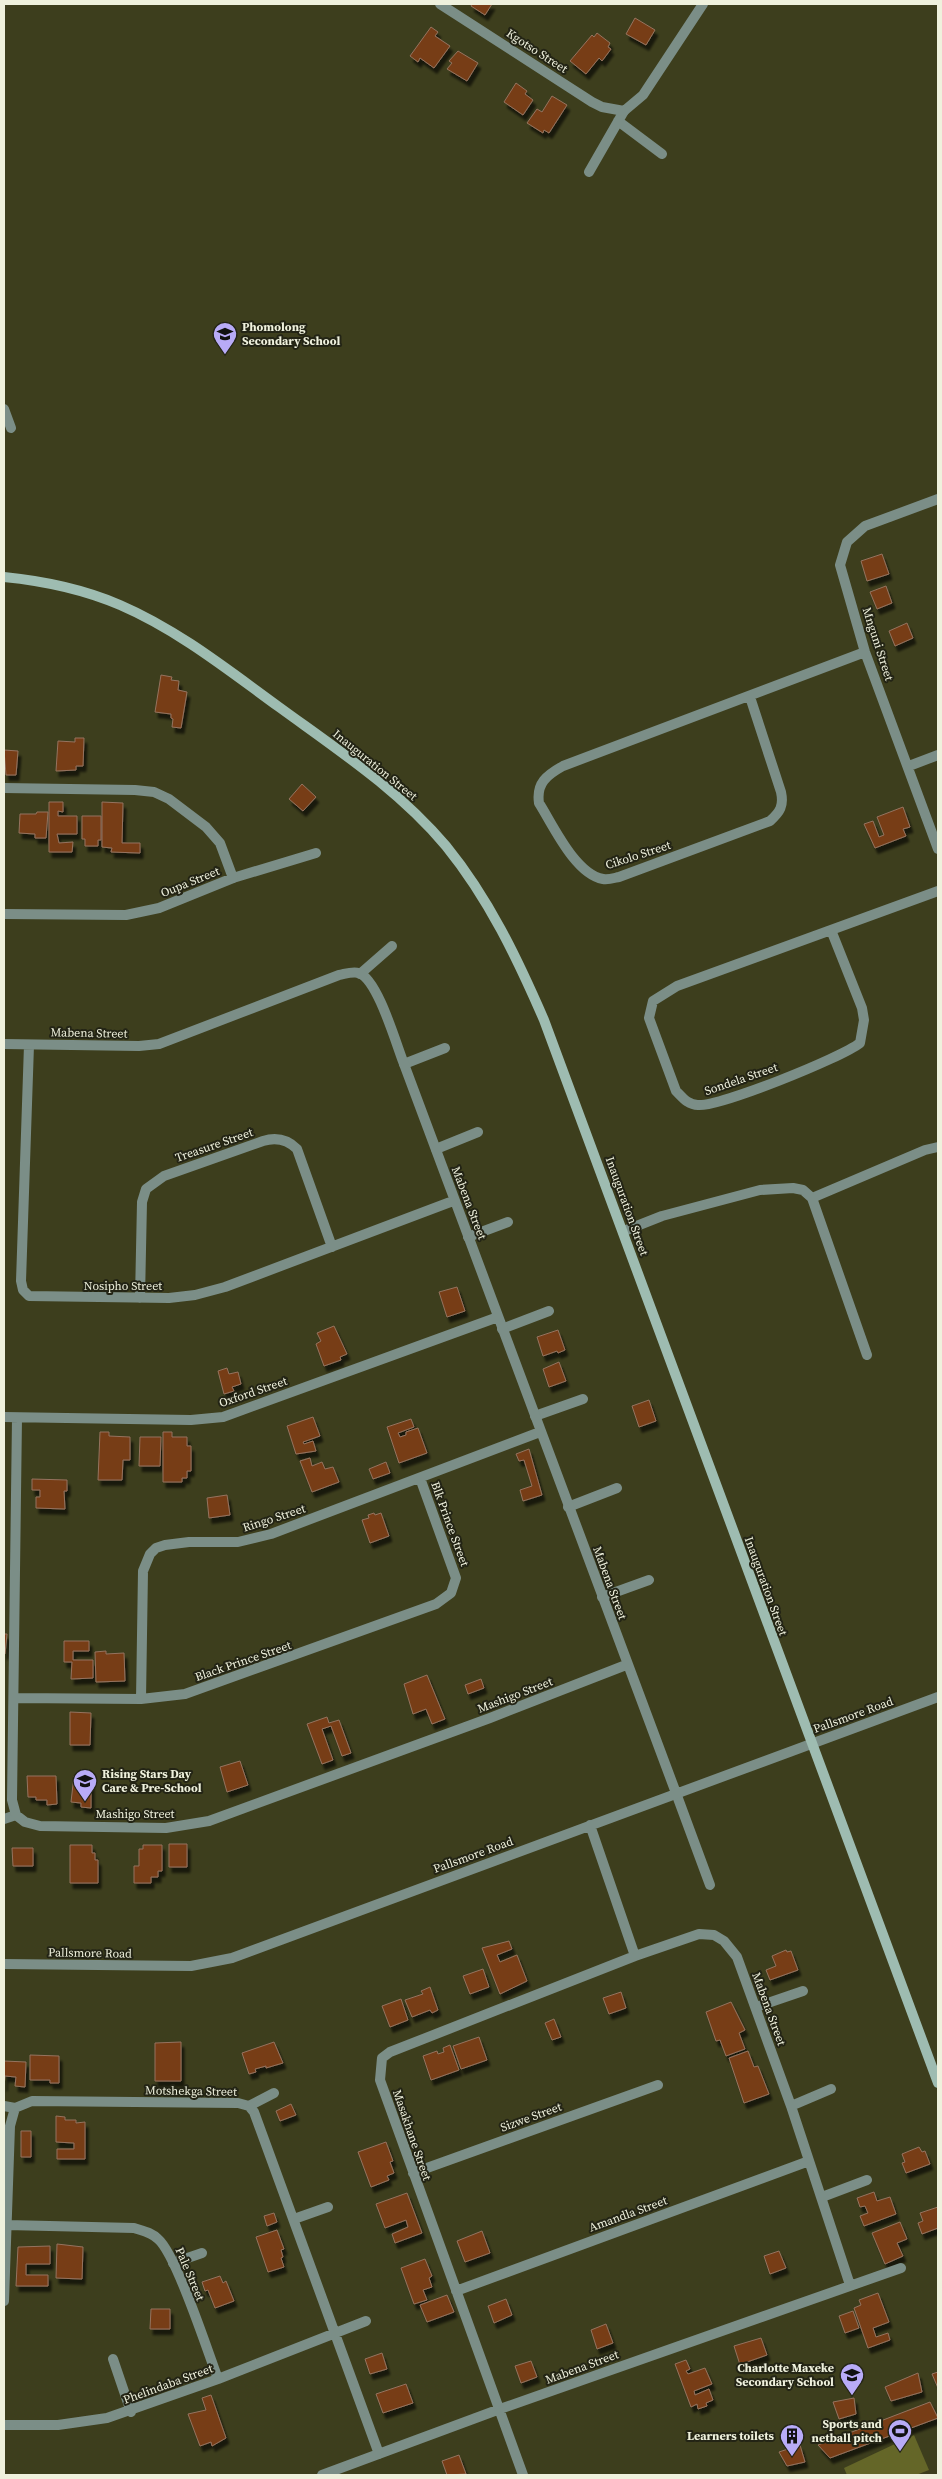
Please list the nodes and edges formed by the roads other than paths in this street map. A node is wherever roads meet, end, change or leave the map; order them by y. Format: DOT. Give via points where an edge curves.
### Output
graph roads {
  1 [pos="440,4"];
  2 [pos="703,4"];
  3 [pos="624,111"];
  4 [pos="618,121"];
  5 [pos="662,154"];
  6 [pos="589,172"];
  7 [pos="4,409"];
  8 [pos="11,428"];
  9 [pos="938,499"];
  10 [pos="4,577"];
  11 [pos="865,652"];
  12 [pos="750,696"];
  13 [pos="938,755"];
  14 [pos="909,766"];
  15 [pos="4,788"];
  16 [pos="938,849"];
  17 [pos="316,853"];
  18 [pos="233,878"];
  19 [pos="938,890"];
  20 [pos="4,914"];
  21 [pos="831,930"];
  22 [pos="392,946"];
  23 [pos="360,974"];
  24 [pos="4,1044"];
  25 [pos="29,1044"];
  26 [pos="444,1048"];
  27 [pos="404,1064"];
  28 [pos="478,1132"];
  29 [pos="938,1147"];
  30 [pos="436,1149"];
  31 [pos="812,1198"];
  32 [pos="453,1201"];
  33 [pos="508,1222"];
  34 [pos="624,1231"];
  35 [pos="468,1237"];
  36 [pos="332,1247"];
  37 [pos="140,1298"];
  38 [pos="549,1312"];
  39 [pos="498,1317"];
  40 [pos="502,1329"];
  41 [pos="867,1355"];
  42 [pos="583,1399"];
  43 [pos="535,1416"];
  44 [pos="4,1417"];
  45 [pos="18,1418"];
  46 [pos="540,1432"];
  47 [pos="420,1478"];
  48 [pos="617,1488"];
  49 [pos="568,1507"];
  50 [pos="456,1578"];
  51 [pos="649,1580"];
  52 [pos="602,1598"];
  53 [pos="626,1665"];
  54 [pos="938,1697"];
  55 [pos="15,1698"];
  56 [pos="141,1698"];
  57 [pos="811,1744"];
  58 [pos="676,1793"];
  59 [pos="16,1815"];
  60 [pos="4,1819"];
  61 [pos="590,1825"];
  62 [pos="710,1885"];
  63 [pos="699,1934"];
  64 [pos="635,1956"];
  65 [pos="4,1964"];
  66 [pos="803,1991"];
  67 [pos="756,2007"];
  68 [pos="938,2083"];
  69 [pos="658,2085"];
  70 [pos="831,2090"];
  71 [pos="274,2093"];
  72 [pos="4,2106"];
  73 [pos="249,2106"];
  74 [pos="791,2106"];
  75 [pos="15,2108"];
  76 [pos="809,2161"];
  77 [pos="413,2173"];
  78 [pos="867,2180"];
  79 [pos="822,2197"];
  80 [pos="328,2207"];
  81 [pos="294,2219"];
  82 [pos="5,2225"];
  83 [pos="202,2253"];
  84 [pos="173,2263"];
  85 [pos="901,2268"];
  86 [pos="850,2285"];
  87 [pos="456,2291"];
  88 [pos="4,2301"];
  89 [pos="366,2321"];
  90 [pos="334,2335"];
  91 [pos="113,2360"];
  92 [pos="218,2379"];
  93 [pos="500,2409"];
  94 [pos="131,2412"];
  95 [pos="4,2425"];
  96 [pos="379,2454"];
  97 [pos="322,2475"];
  98 [pos="523,2475"];
  1 -- 3 [label="street, Kgotso Street" via="592,102"];
  2 -- 3 [label="street" via="643,95"];
  3 -- 4 [label="street"];
  4 -- 5 [label="street"];
  4 -- 6 [label="street"];
  7 -- 8 [label="street"];
  9 -- 11 [label="street, Mnguni Street" via="866,526 847,542 840,565"];
  10 -- 34 [label="street, Inauguration Street" via="44,581 87,592 157,623 206,654 338,750 423,820 486,900 506,937 544,1020"];
  11 -- 12 [label="street, Cikolo Street"];
  11 -- 14 [label="street, Mnguni Street"];
  12 -- 12 [label="street, Cikolo Street" via="563,766 541,782 539,803 580,865 603,879 619,877 770,821 777,815 782,808 782,792"];
  13 -- 14 [label="street"];
  14 -- 16 [label="street, Mnguni Street"];
  15 -- 18 [label="street, Oupa Street" via="154,792 169,799 206,827 220,843"];
  17 -- 18 [label="street"];
  18 -- 20 [label="street, Oupa Street" via="126,915"];
  19 -- 21 [label="street, Sondela Street"];
  21 -- 21 [label="street, Sondela Street" via="677,986 653,1001 649,1018 651,1027 676,1091 684,1099 691,1104 712,1104 826,1061 860,1043 864,1020 862,1008"];
  22 -- 23 [label="street"];
  23 -- 25 [label="street, Mabena Street" via="339,975 159,1044"];
  23 -- 27 [label="street, Mabena Street" via="371,983"];
  24 -- 25 [label="street, Mabena Street"];
  25 -- 37 [label="street, Nosipho Street" via="23,1290 35,1297"];
  26 -- 27 [label="street"];
  27 -- 30 [label="street, Mabena Street"];
  28 -- 30 [label="street"];
  29 -- 31 [label="street"];
  30 -- 32 [label="street, Mabena Street"];
  31 -- 34 [label="street" via="803,1190 793,1188 760,1190 662,1216"];
  31 -- 41 [label="street"];
  32 -- 35 [label="street, Mabena Street"];
  32 -- 36 [label="street, Nosipho Street"];
  33 -- 35 [label="street"];
  34 -- 57 [label="street, Inauguration Street"];
  35 -- 39 [label="street, Mabena Street"];
  36 -- 37 [label="street, Nosipho Street" via="206,1293"];
  36 -- 37 [label="street, Treasure Street" via="297,1150 287,1141 263,1140 164,1176 146,1189 142,1202"];
  38 -- 40 [label="street"];
  39 -- 40 [label="street, Mabena Street"];
  39 -- 45 [label="street, Oxford Street" via="223,1417 192,1420"];
  40 -- 43 [label="street, Mabena Street"];
  42 -- 43 [label="street"];
  43 -- 46 [label="street, Mabena Street"];
  44 -- 45 [label="street, Oxford Street"];
  45 -- 55 [label="street"];
  46 -- 47 [label="street, Ringo Street"];
  46 -- 49 [label="street, Mabena Street"];
  47 -- 50 [label="street, Blk Prince Street"];
  47 -- 56 [label="street, Ringo Street" via="252,1540 172,1543 156,1548 143,1571"];
  48 -- 49 [label="street"];
  49 -- 52 [label="street, Mabena Street"];
  50 -- 56 [label="street, Black Prince Street" via="451,1593 436,1604 196,1691"];
  51 -- 52 [label="street"];
  52 -- 53 [label="street, Mabena Street"];
  53 -- 58 [label="street, Mabena Street"];
  53 -- 59 [label="street, Mashigo Street" via="209,1821 166,1828 40,1826 25,1822"];
  54 -- 57 [label="street, Pallsmore Road"];
  55 -- 56 [label="street, Black Prince Street"];
  55 -- 59 [label="street" via="12,1800"];
  57 -- 58 [label="street, Pallsmore Road"];
  57 -- 68 [label="street, Inauguration Street"];
  58 -- 61 [label="street, Pallsmore Road"];
  58 -- 62 [label="street, Mabena Street"];
  59 -- 60 [label="street"];
  61 -- 64 [label="street"];
  61 -- 65 [label="street, Pallsmore Road" via="232,1958 191,1966"];
  63 -- 64 [label="street, Masakhane Street"];
  63 -- 67 [label="street, Mabena Street" via="714,1935 731,1948"];
  64 -- 77 [label="street, Masakhane Street" via="390,2052 382,2058 380,2080"];
  66 -- 67 [label="street"];
  67 -- 74 [label="street, Mabena Street"];
  69 -- 77 [label="street, Sizwe Street"];
  70 -- 74 [label="street"];
  71 -- 73 [label="street"];
  72 -- 75 [label="street"];
  73 -- 75 [label="street, Motshekga Street" via="238,2103 32,2101"];
  73 -- 81 [label="street, Motshekga Street"];
  74 -- 76 [label="street, Mabena Street"];
  75 -- 82 [label="street" via="10,2126"];
  76 -- 79 [label="street, Mabena Street"];
  76 -- 87 [label="street, Amandla Street"];
  77 -- 87 [label="street, Masakhane Street"];
  78 -- 79 [label="street"];
  79 -- 86 [label="street, Mabena Street"];
  80 -- 81 [label="street"];
  81 -- 90 [label="street, Motshekga Street"];
  82 -- 84 [label="street, Pale Street" via="134,2228 159,2239"];
  82 -- 88 [label="street"];
  83 -- 84 [label="street"];
  84 -- 92 [label="street, Pale Street"];
  85 -- 86 [label="street, Mabena Street"];
  86 -- 93 [label="street, Mabena Street"];
  87 -- 93 [label="street, Masakhane Street"];
  89 -- 90 [label="street, Phelindaba Street"];
  90 -- 92 [label="street, Phelindaba Street"];
  90 -- 96 [label="street, Motshekga Street"];
  91 -- 94 [label="street"];
  92 -- 94 [label="street, Phelindaba Street"];
  93 -- 96 [label="street, Mabena Street"];
  93 -- 98 [label="street, Masakhane Street"];
  94 -- 95 [label="street, Phelindaba Street" via="84,2423"];
  96 -- 97 [label="street, Mabena Street"];
}
